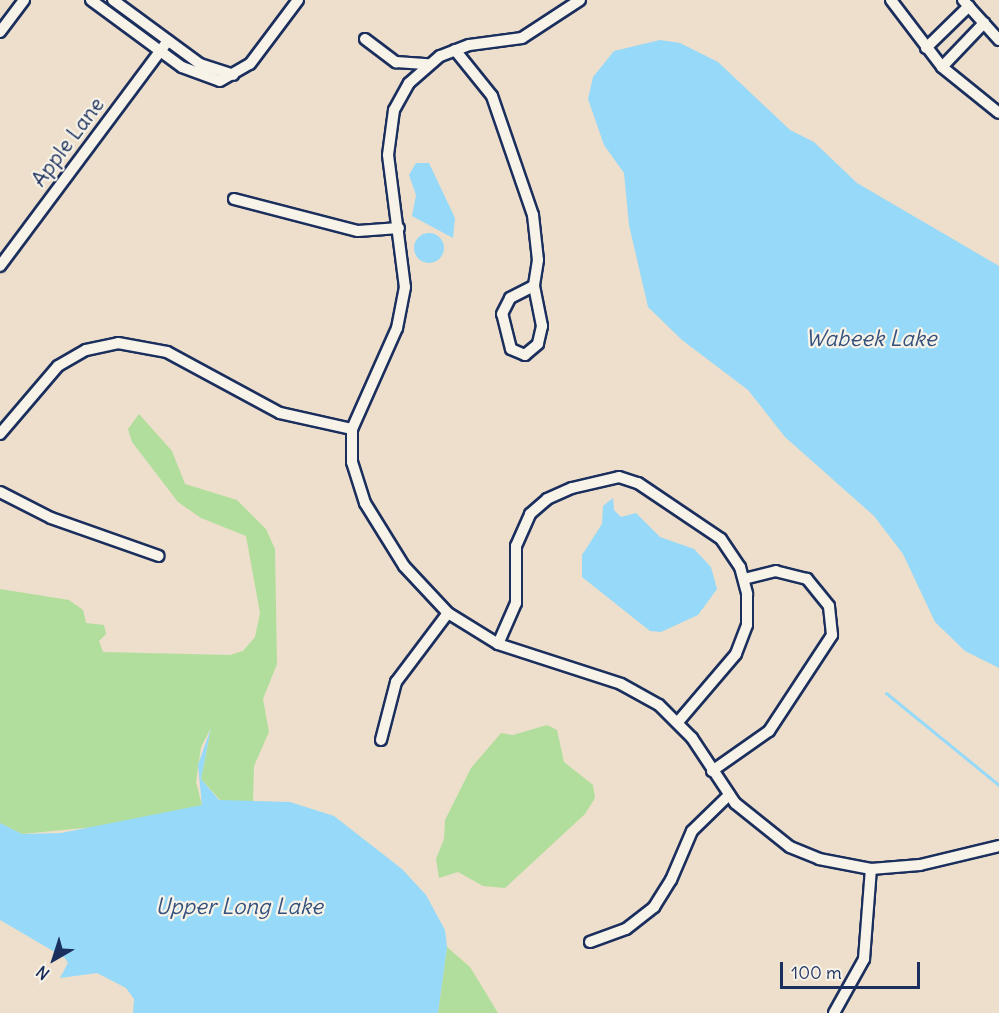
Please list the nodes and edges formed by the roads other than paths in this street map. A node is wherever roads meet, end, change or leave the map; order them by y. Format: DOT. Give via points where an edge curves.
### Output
graph roads {
  1 [pos="24,0"];
  2 [pos="91,0"];
  3 [pos="113,0"];
  4 [pos="298,0"];
  5 [pos="580,0"];
  6 [pos="891,0"];
  7 [pos="966,3"];
  8 [pos="984,23"];
  9 [pos="0,32"];
  10 [pos="365,39"];
  11 [pos="999,40"];
  12 [pos="168,41"];
  13 [pos="926,48"];
  14 [pos="160,50"];
  15 [pos="455,50"];
  16 [pos="428,64"];
  17 [pos="942,67"];
  18 [pos="234,75"];
  19 [pos="999,112"];
  20 [pos="234,199"];
  21 [pos="399,228"];
  22 [pos="0,266"];
  23 [pos="534,286"];
  24 [pos="352,429"];
  25 [pos="0,434"];
  26 [pos="0,492"];
  27 [pos="159,556"];
  28 [pos="744,579"];
  29 [pos="448,613"];
  30 [pos="498,644"];
  31 [pos="678,722"];
  32 [pos="381,740"];
  33 [pos="712,771"];
  34 [pos="729,795"];
  35 [pos="999,846"];
  36 [pos="871,870"];
  37 [pos="590,942"];
  38 [pos="834,1013"];
  1 -- 9 [label="street"];
  2 -- 14 [label="street"];
  3 -- 12 [label="street"];
  4 -- 18 [label="street" via="250,64"];
  5 -- 15 [label="street" via="522,38"];
  6 -- 13 [label="street"];
  7 -- 8 [label="street"];
  7 -- 13 [label="street"];
  8 -- 11 [label="street"];
  8 -- 17 [label="street"];
  10 -- 16 [label="street" via="396,62"];
  12 -- 14 [label="street, Apple Lane"];
  12 -- 18 [label="street" via="212,71"];
  13 -- 17 [label="street"];
  14 -- 18 [label="street" via="208,80"];
  14 -- 22 [label="street, Apple Lane"];
  15 -- 16 [label="street"];
  15 -- 23 [label="street" via="492,96 522,178 535,228"];
  16 -- 21 [label="street" via="401,95 388,127 388,155"];
  17 -- 19 [label="street"];
  20 -- 21 [label="street" via="358,231"];
  21 -- 24 [label="street" via="405,272 401,316"];
  23 -- 23 [label="street" via="510,298 502,314 511,349 525,355 538,344 542,326"];
  24 -- 25 [label="street" via="280,413 167,352 118,343 86,350 58,366"];
  24 -- 29 [label="street" via="352,462 365,503 404,567"];
  26 -- 27 [label="street" via="51,518"];
  28 -- 30 [label="street" via="729,548 711,530 638,483 619,477 600,481 552,496 525,521 516,546 516,603"];
  28 -- 31 [label="street" via="748,615 741,646 718,682"];
  28 -- 33 [label="street" via="776,571 807,579 829,606 831,635 769,731"];
  29 -- 30 [label="street"];
  29 -- 32 [label="street" via="399,675 387,705"];
  30 -- 31 [label="street" via="621,684"];
  31 -- 33 [label="street"];
  33 -- 34 [label="street"];
  34 -- 36 [label="street" via="760,827 790,847 819,860"];
  34 -- 37 [label="street" via="692,831 667,888 654,907 626,929"];
  35 -- 36 [label="street" via="920,864"];
  36 -- 38 [label="street" via="864,959"];
}
